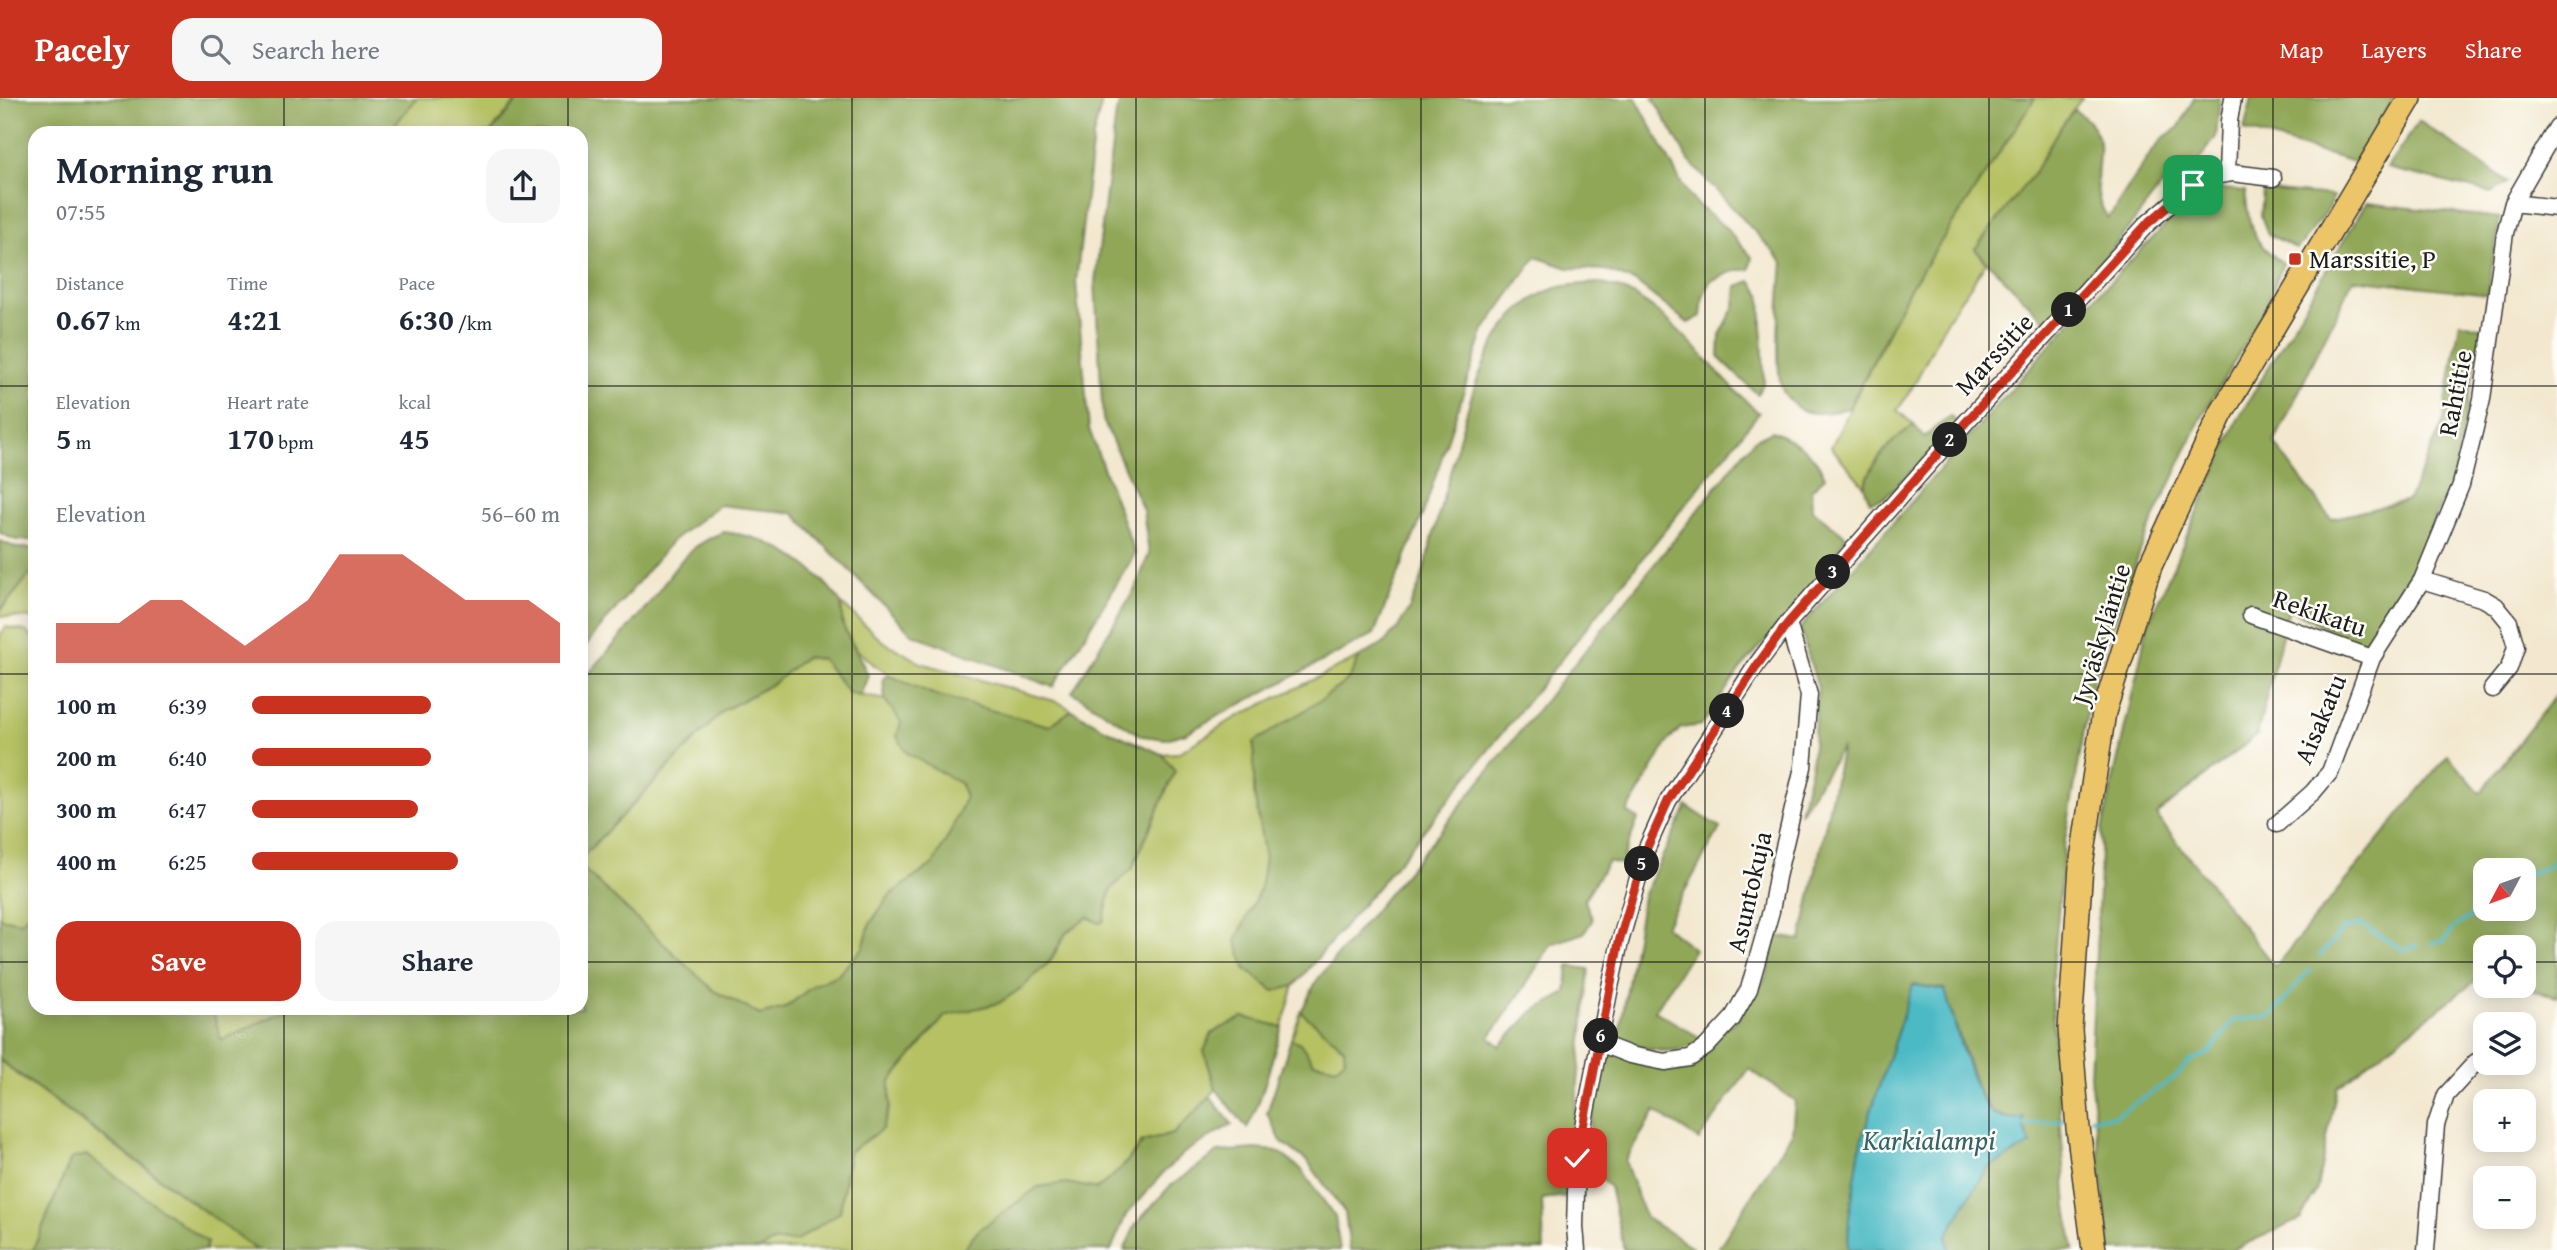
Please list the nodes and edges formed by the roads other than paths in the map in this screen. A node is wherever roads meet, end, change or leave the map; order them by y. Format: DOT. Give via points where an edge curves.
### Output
graph roads {
  1 [pos="2233,98"];
  2 [pos="2410,98"];
  3 [pos="2557,127"];
  4 [pos="2227,173"];
  5 [pos="2273,178"];
  6 [pos="2513,203"];
  7 [pos="2557,208"];
  8 [pos="2422,580"];
  9 [pos="2251,615"];
  10 [pos="1788,623"];
  11 [pos="2372,658"];
  12 [pos="2492,689"];
  13 [pos="2277,824"];
  14 [pos="1599,1043"];
  15 [pos="2473,1065"];
  16 [pos="1577,1250"];
  17 [pos="2094,1250"];
  18 [pos="2426,1250"];
  1 -- 4 [label="street"];
  2 -- 17 [label="highway, Jyväskyläntie" via="2216,425 2150,566 2104,712 2081,866 2070,1028"];
  3 -- 6 [label="street, Rahtitie"];
  4 -- 5 [label="street, Marssitie"];
  4 -- 10 [label="street, Marssitie" via="2193,185 2147,224"];
  6 -- 7 [label="street"];
  6 -- 8 [label="street, Rahtitie" via="2482,399 2461,485"];
  8 -- 11 [label="street, Rahtitie"];
  8 -- 12 [label="street" via="2484,599 2509,622 2516,647 2509,668"];
  9 -- 11 [label="street, Rekikatu"];
  10 -- 14 [label="street, Marssitie" via="1668,801 1646,850 1619,942"];
  10 -- 14 [label="street, Asuntokuja" via="1809,695 1803,767 1749,989 1732,1019 1690,1058 1665,1062"];
  11 -- 13 [label="street, Aisakatu" via="2330,772"];
  14 -- 16 [label="street, Marssitie" via="1577,1158"];
  15 -- 18 [label="street" via="2446,1095 2436,1125"];
}
